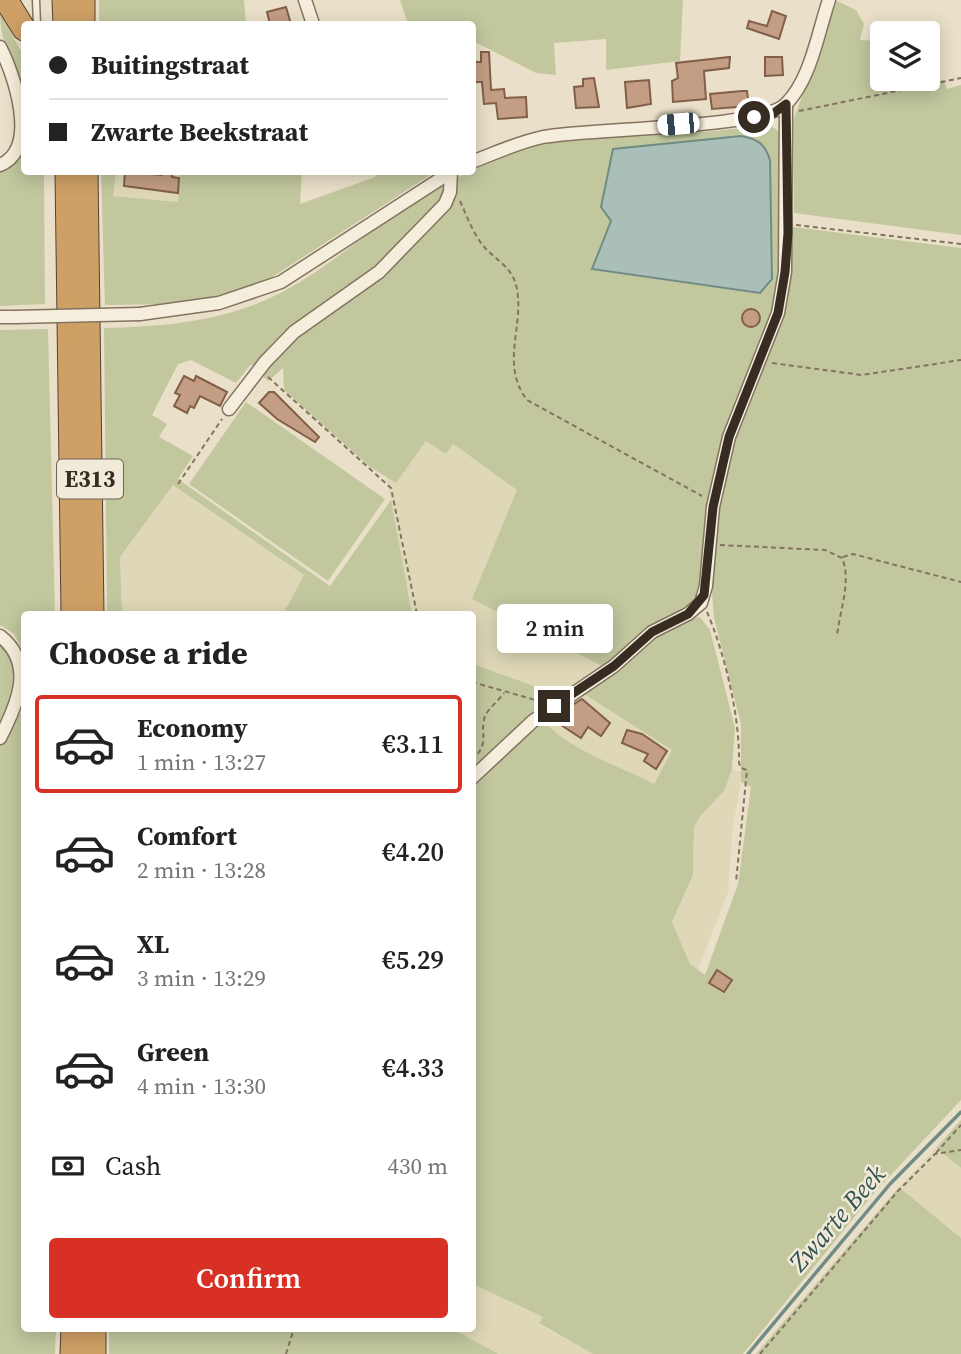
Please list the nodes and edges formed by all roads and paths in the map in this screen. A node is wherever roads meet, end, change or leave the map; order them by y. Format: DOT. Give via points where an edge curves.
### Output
graph roads {
  1 [pos="6,0"];
  2 [pos="36,0"];
  3 [pos="64,0"];
  4 [pos="83,0"];
  5 [pos="305,0"];
  6 [pos="829,0"];
  7 [pos="37,21"];
  8 [pos="65,21"];
  9 [pos="83,21"];
  10 [pos="312,21"];
  11 [pos="21,24"];
  12 [pos="0,47"];
  13 [pos="961,78"];
  14 [pos="786,104"];
  15 [pos="476,161"];
  16 [pos="0,165"];
  17 [pos="56,175"];
  18 [pos="67,175"];
  19 [pos="86,175"];
  20 [pos="449,175"];
  21 [pos="451,175"];
  22 [pos="451,175"];
  23 [pos="67,198"];
  24 [pos="788,224"];
  25 [pos="961,244"];
  26 [pos="0,317"];
  27 [pos="961,360"];
  28 [pos="760,362"];
  29 [pos="259,369"];
  30 [pos="229,409"];
  31 [pos="178,484"];
  32 [pos="713,507"];
  33 [pos="709,544"];
  34 [pos="842,558"];
  35 [pos="961,582"];
  36 [pos="701,603"];
  37 [pos="73,611"];
  38 [pos="92,611"];
  39 [pos="416,611"];
  40 [pos="0,636"];
  41 [pos="837,637"];
  42 [pos="476,683"];
  43 [pos="505,692"];
  44 [pos="555,705"];
  45 [pos="0,738"];
  46 [pos="476,756"];
  47 [pos="476,774"];
  48 [pos="736,882"];
  49 [pos="961,1125"];
  50 [pos="961,1150"];
  51 [pos="935,1154"];
  52 [pos="73,1332"];
  53 [pos="94,1332"];
  54 [pos="293,1332"];
  55 [pos="72,1354"];
  56 [pos="94,1354"];
  57 [pos="286,1354"];
  58 [pos="760,1354"];
  1 -- 11 [label="highway"];
  2 -- 7 [label="lane"];
  3 -- 8 [label="highway"];
  4 -- 9 [label="highway"];
  5 -- 10 [label="street"];
  6 -- 14 [label="street" via="801,83"];
  12 -- 16 [label="street" via="20,111 20,144"];
  13 -- 14 [label="path" via="798,112"];
  14 -- 15 [label="street" via="774,113 754,117 541,138"];
  14 -- 24 [label="street"];
  17 -- 23 [label="highway"];
  18 -- 23 [label="highway, E313"];
  19 -- 38 [label="highway, E313"];
  20 -- 26 [label="street, bridge" via="281,282 219,303 140,314"];
  21 -- 29 [label="street" via="445,204 379,272 294,332"];
  22 -- 32 [label="path" via="479,242 509,269 517,286 514,367 516,385 527,400 699,493"];
  23 -- 37 [label="highway, E313"];
  24 -- 25 [label="path"];
  24 -- 28 [label="street" via="778,313"];
  27 -- 28 [label="path" via="862,376"];
  28 -- 32 [label="street" via="729,437"];
  29 -- 30 [label="street"];
  29 -- 39 [label="path" via="391,488"];
  30 -- 31 [label="path"];
  32 -- 33 [label="street"];
  33 -- 34 [label="path" via="825,550"];
  33 -- 36 [label="street"];
  34 -- 35 [label="path" via="853,554"];
  34 -- 41 [label="path" via="844,602"];
  36 -- 44 [label="street" via="652,632 614,666"];
  36 -- 48 [label="path" via="720,650 738,726 739,763 747,770"];
  40 -- 45 [label="street" via="17,655 20,691"];
  42 -- 43 [label="path"];
  43 -- 44 [label="path"];
  43 -- 46 [label="path" via="485,716 485,740"];
  44 -- 47 [label="street"];
  49 -- 51 [label="path"];
  50 -- 51 [label="path"];
  51 -- 58 [label="path" via="858,1236"];
  52 -- 55 [label="highway"];
  53 -- 56 [label="highway"];
  54 -- 57 [label="path"];
}
